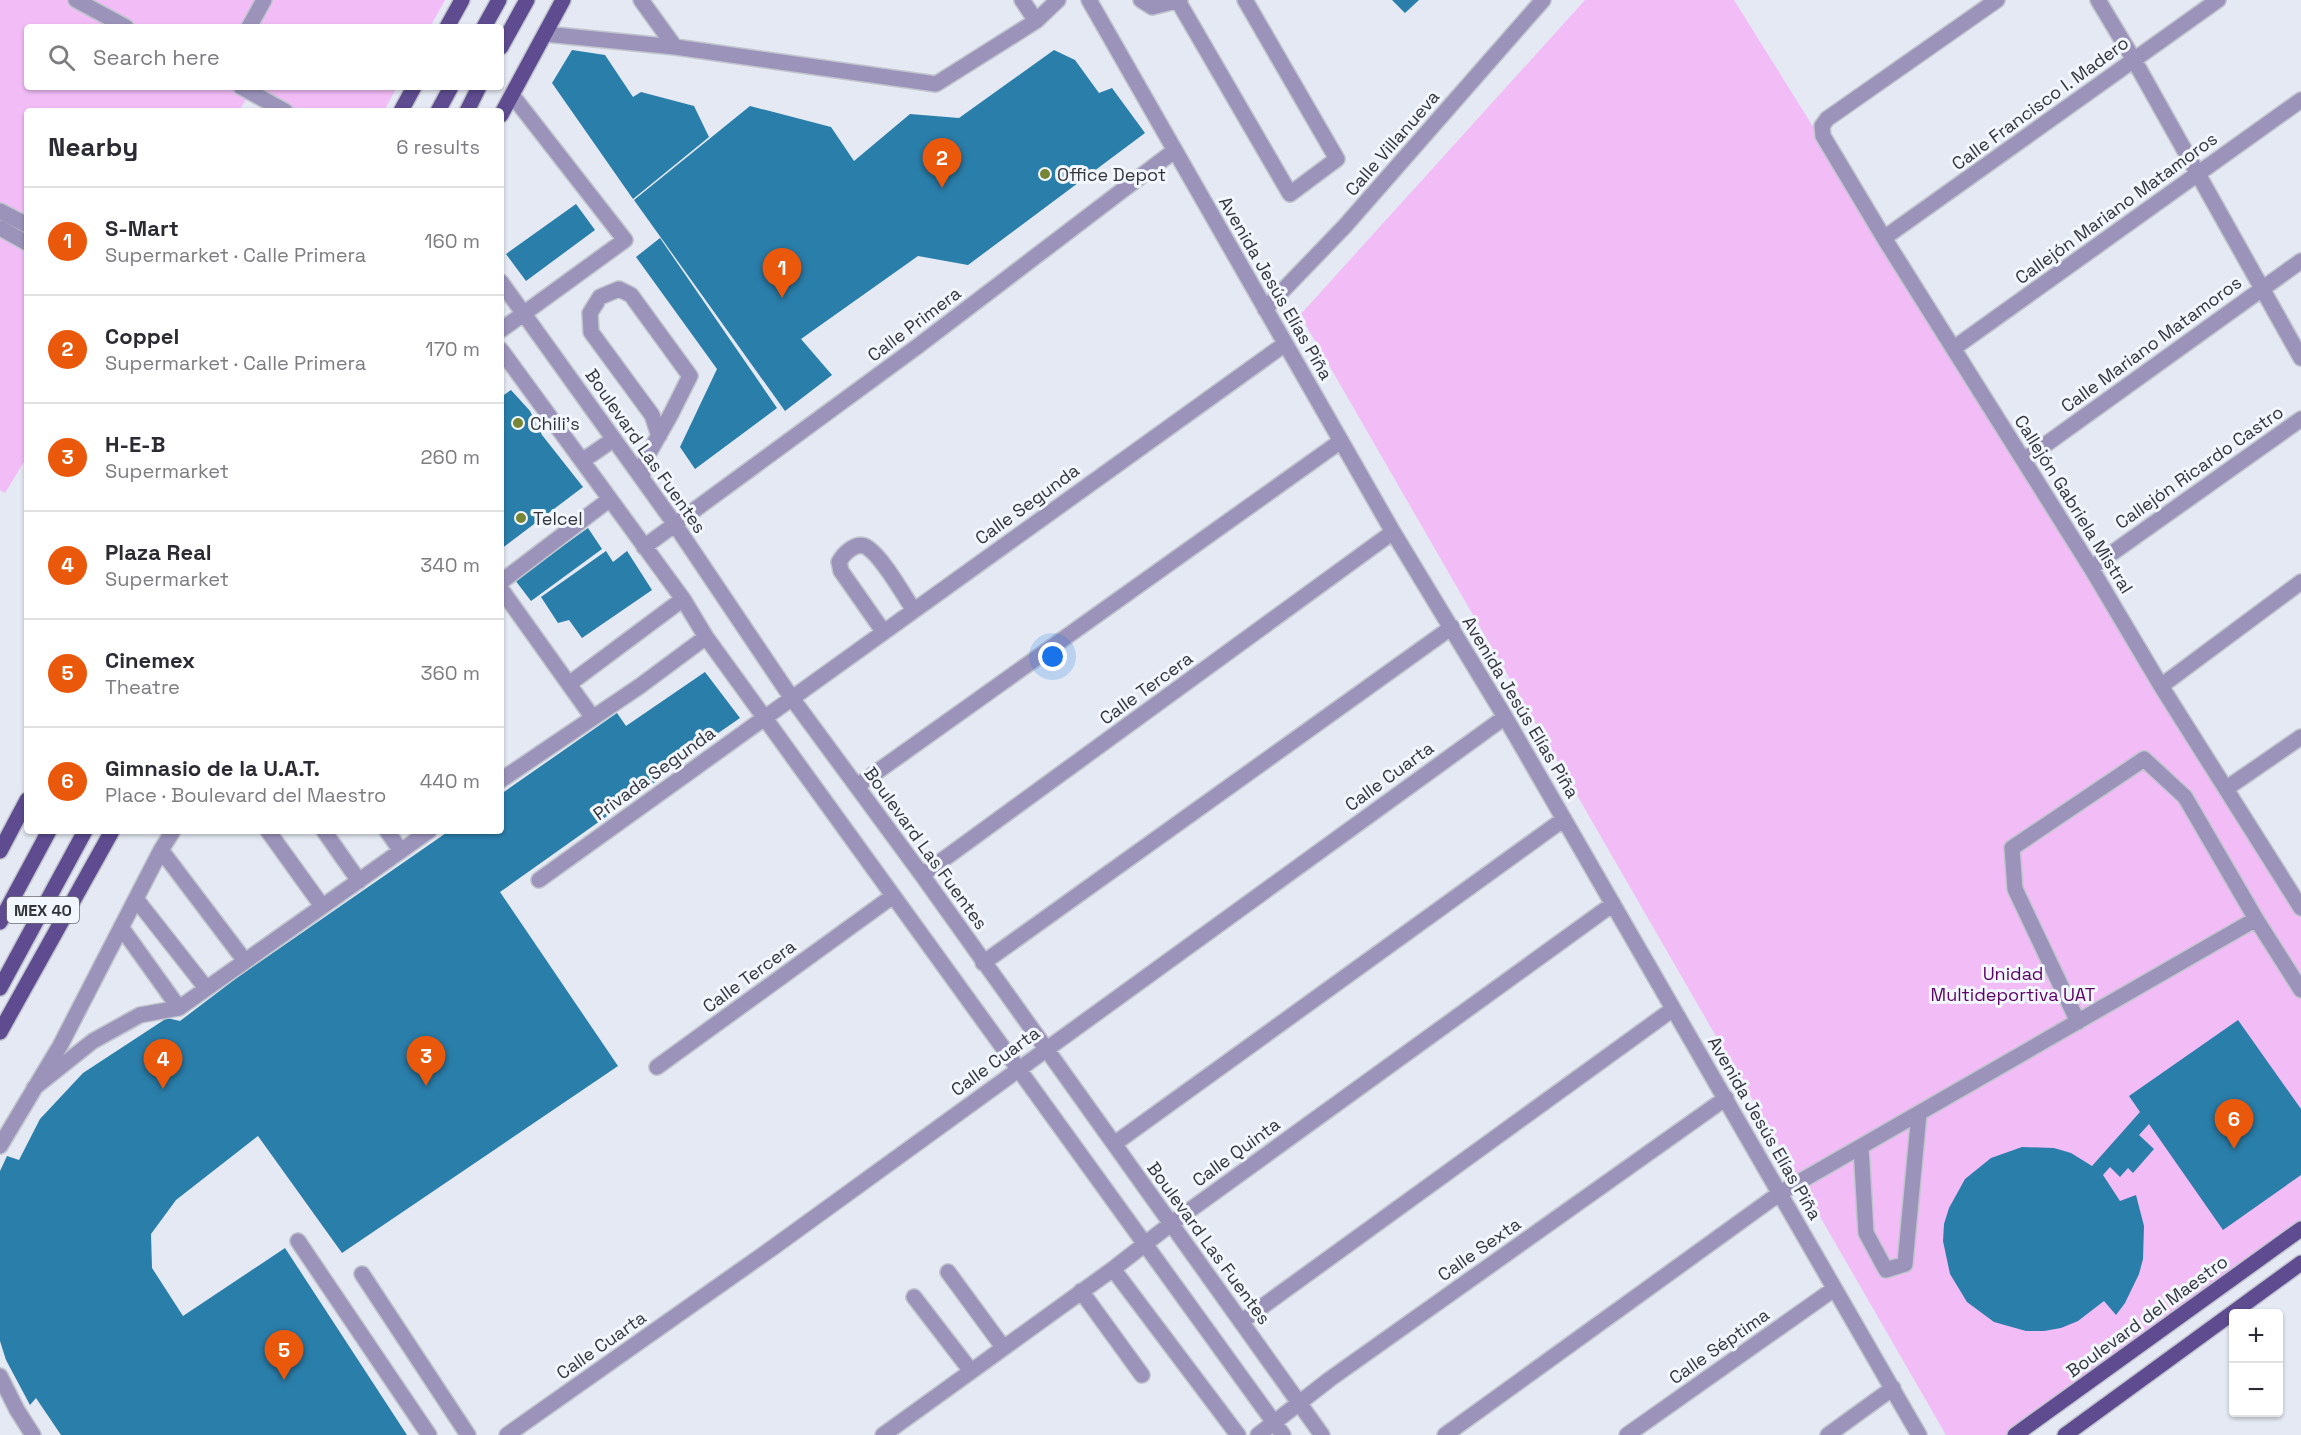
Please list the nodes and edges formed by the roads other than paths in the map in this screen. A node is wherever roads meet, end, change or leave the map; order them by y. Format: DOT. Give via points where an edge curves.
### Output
graph roads {
  1 [pos="264,0"];
  2 [pos="462,0"];
  3 [pos="499,0"];
  4 [pos="526,0"];
  5 [pos="563,0"];
  6 [pos="641,0"];
  7 [pos="1022,0"];
  8 [pos="1058,0"];
  9 [pos="1141,0"];
  10 [pos="1245,0"];
  11 [pos="1543,0"];
  12 [pos="1997,0"];
  13 [pos="2098,0"];
  14 [pos="2218,0"];
  15 [pos="1179,1"];
  16 [pos="86,2"];
  17 [pos="1094,3"];
  18 [pos="1036,21"];
  19 [pos="121,24"];
  20 [pos="251,24"];
  21 [pos="449,24"];
  22 [pos="486,24"];
  23 [pos="545,34"];
  24 [pos="504,41"];
  25 [pos="675,47"];
  26 [pos="2134,60"];
  27 [pos="246,90"];
  28 [pos="412,90"];
  29 [pos="449,90"];
  30 [pos="478,90"];
  31 [pos="512,95"];
  32 [pos="2301,100"];
  33 [pos="280,108"];
  34 [pos="403,108"];
  35 [pos="440,108"];
  36 [pos="468,108"];
  37 [pos="504,110"];
  38 [pos="1174,151"];
  39 [pos="2197,174"];
  40 [pos="0,211"];
  41 [pos="24,223"];
  42 [pos="0,228"];
  43 [pos="1884,238"];
  44 [pos="24,241"];
  45 [pos="2301,261"];
  46 [pos="504,286"];
  47 [pos="2261,289"];
  48 [pos="1265,309"];
  49 [pos="523,312"];
  50 [pos="504,328"];
  51 [pos="1285,344"];
  52 [pos="1954,348"];
  53 [pos="504,356"];
  54 [pos="2301,358"];
  55 [pos="2301,419"];
  56 [pos="659,436"];
  57 [pos="614,439"];
  58 [pos="1341,441"];
  59 [pos="2024,460"];
  60 [pos="582,461"];
  61 [pos="642,477"];
  62 [pos="610,499"];
  63 [pos="674,523"];
  64 [pos="1393,532"];
  65 [pos="645,547"];
  66 [pos="2091,568"];
  67 [pos="504,580"];
  68 [pos="2301,582"];
  69 [pos="504,593"];
  70 [pos="683,599"];
  71 [pos="914,609"];
  72 [pos="1452,627"];
  73 [pos="883,631"];
  74 [pos="706,637"];
  75 [pos="569,684"];
  76 [pos="2161,686"];
  77 [pos="791,697"];
  78 [pos="764,717"];
  79 [pos="1505,717"];
  80 [pos="593,718"];
  81 [pos="2301,736"];
  82 [pos="504,778"];
  83 [pos="857,786"];
  84 [pos="2227,788"];
  85 [pos="24,806"];
  86 [pos="1564,819"];
  87 [pos="47,834"];
  88 [pos="83,834"];
  89 [pos="110,834"];
  90 [pos="171,834"];
  91 [pos="270,834"];
  92 [pos="326,834"];
  93 [pos="389,834"];
  94 [pos="425,834"];
  95 [pos="161,850"];
  96 [pos="0,851"];
  97 [pos="401,851"];
  98 [pos="922,875"];
  99 [pos="359,880"];
  100 [pos="539,880"];
  101 [pos="893,896"];
  102 [pos="136,899"];
  103 [pos="1613,904"];
  104 [pos="2300,905"];
  105 [pos="322,906"];
  106 [pos="2256,919"];
  107 [pos="0,922"];
  108 [pos="121,927"];
  109 [pos="244,961"];
  110 [pos="983,963"];
  111 [pos="0,988"];
  112 [pos="206,988"];
  113 [pos="2301,990"];
  114 [pos="179,1008"];
  115 [pos="1673,1009"];
  116 [pos="2078,1022"];
  117 [pos="0,1032"];
  118 [pos="1046,1048"];
  119 [pos="657,1067"];
  120 [pos="1018,1070"];
  121 [pos="34,1088"];
  122 [pos="1726,1098"];
  123 [pos="1919,1114"];
  124 [pos="1114,1144"];
  125 [pos="0,1146"];
  126 [pos="1861,1147"];
  127 [pos="1780,1193"];
  128 [pos="1172,1223"];
  129 [pos="2301,1229"];
  130 [pos="298,1241"];
  131 [pos="1144,1245"];
  132 [pos="2301,1263"];
  133 [pos="1113,1269"];
  134 [pos="948,1272"];
  135 [pos="363,1274"];
  136 [pos="1834,1289"];
  137 [pos="1082,1291"];
  138 [pos="914,1297"];
  139 [pos="1241,1322"];
  140 [pos="1003,1347"];
  141 [pos="971,1371"];
  142 [pos="1142,1375"];
  143 [pos="0,1376"];
  144 [pos="1893,1388"];
  145 [pos="1299,1404"];
  146 [pos="1279,1429"];
  147 [pos="33,1435"];
  148 [pos="429,1435"];
  149 [pos="468,1435"];
  150 [pos="507,1435"];
  151 [pos="883,1435"];
  152 [pos="1238,1435"];
  153 [pos="1258,1435"];
  154 [pos="1322,1435"];
  155 [pos="1445,1435"];
  156 [pos="1627,1435"];
  157 [pos="1828,1435"];
  158 [pos="1919,1435"];
  159 [pos="2015,1435"];
  160 [pos="2065,1435"];
  1 -- 20 [label="street"];
  2 -- 21 [label="main road"];
  3 -- 22 [label="main road"];
  4 -- 24 [label="main road"];
  5 -- 23 [label="main road"];
  6 -- 25 [label="street"];
  7 -- 18 [label="street"];
  8 -- 18 [label="street"];
  9 -- 15 [label="street" via="1152,7"];
  10 -- 15 [label="street" via="1337,159 1290,194"];
  11 -- 48 [label="street, Calle Villanueva" via="1345,226"];
  12 -- 43 [label="street, Callejón Gabriela Mistral" via="1822,126 1823,136"];
  13 -- 26 [label="street"];
  14 -- 26 [label="street, Calle Francisco I. Madero"];
  16 -- 19 [label="street"];
  17 -- 38 [label="street, Avenida Jesús Elías Piña"];
  18 -- 25 [label="street" via="936,84"];
  23 -- 25 [label="street"];
  23 -- 31 [label="main road"];
  26 -- 39 [label="street"];
  26 -- 43 [label="street, Calle Francisco I. Madero"];
  27 -- 33 [label="street"];
  28 -- 34 [label="main road"];
  29 -- 35 [label="main road"];
  30 -- 36 [label="main road"];
  31 -- 37 [label="main road"];
  31 -- 49 [label="street" via="625,240"];
  32 -- 39 [label="street, Callejón Mariano Matamoros"];
  38 -- 48 [label="street, Avenida Jesús Elías Piña"];
  38 -- 63 [label="street, Calle Primera" via="918,346"];
  39 -- 47 [label="street"];
  39 -- 52 [label="street, Callejón Mariano Matamoros"];
  40 -- 41 [label="street"];
  42 -- 44 [label="street"];
  43 -- 52 [label="street, Callejón Gabriela Mistral"];
  45 -- 47 [label="street, Calle Mariano Matamoros"];
  46 -- 49 [label="street, Boulevard Las Fuentes"];
  47 -- 54 [label="street"];
  47 -- 59 [label="street, Calle Mariano Matamoros"];
  48 -- 51 [label="street, Avenida Jesús Elías Piña"];
  49 -- 50 [label="street"];
  49 -- 57 [label="street, Boulevard Las Fuentes"];
  51 -- 58 [label="street, Avenida Jesús Elías Piña"];
  51 -- 71 [label="street, Calle Segunda"];
  52 -- 59 [label="street, Callejón Gabriela Mistral"];
  53 -- 60 [label="street"];
  55 -- 66 [label="street, Callejón Ricardo Castro"];
  56 -- 56 [label="street" via="652,415 591,332 590,313 600,297 620,290 631,295 690,376"];
  56 -- 61 [label="street" via="646,458"];
  57 -- 60 [label="street"];
  57 -- 61 [label="street, Boulevard Las Fuentes"];
  58 -- 64 [label="street, Avenida Jesús Elías Piña"];
  58 -- 83 [label="street"];
  59 -- 66 [label="street, Callejón Gabriela Mistral"];
  60 -- 62 [label="street"];
  61 -- 63 [label="street, Boulevard Las Fuentes"];
  62 -- 65 [label="street"];
  62 -- 67 [label="street"];
  63 -- 65 [label="street, Calle Primera"];
  63 -- 77 [label="street, Boulevard Las Fuentes"];
  64 -- 72 [label="street, Avenida Jesús Elías Piña"];
  64 -- 98 [label="street, Calle Tercera"];
  65 -- 70 [label="street"];
  66 -- 76 [label="street, Callejón Gabriela Mistral"];
  68 -- 76 [label="street"];
  69 -- 75 [label="street"];
  70 -- 74 [label="street"];
  70 -- 75 [label="street"];
  71 -- 73 [label="street, Calle Segunda"];
  71 -- 73 [label="street" via="867,546 857,545 843,554 839,562 841,571"];
  72 -- 79 [label="street, Avenida Jesús Elías Piña"];
  72 -- 110 [label="street"];
  73 -- 77 [label="street, Calle Segunda"];
  74 -- 78 [label="street"];
  74 -- 80 [label="street"];
  75 -- 80 [label="street"];
  76 -- 84 [label="street, Callejón Gabriela Mistral"];
  77 -- 78 [label="street, Privada Segunda"];
  77 -- 83 [label="street, Boulevard Las Fuentes"];
  78 -- 100 [label="street, Privada Segunda"];
  78 -- 101 [label="street"];
  79 -- 86 [label="street, Avenida Jesús Elías Piña"];
  79 -- 118 [label="street, Calle Cuarta"];
  80 -- 82 [label="street"];
  81 -- 84 [label="street"];
  83 -- 98 [label="street, Boulevard Las Fuentes"];
  84 -- 104 [label="street, Callejón Gabriela Mistral"];
  85 -- 96 [label="main road"];
  86 -- 103 [label="street, Avenida Jesús Elías Piña"];
  86 -- 124 [label="street"];
  87 -- 107 [label="main road, MEX 40"];
  88 -- 111 [label="main road, MEX 40"];
  89 -- 117 [label="main road"];
  90 -- 95 [label="street"];
  91 -- 105 [label="street"];
  92 -- 99 [label="street"];
  93 -- 97 [label="street"];
  94 -- 97 [label="street"];
  95 -- 102 [label="street"];
  95 -- 109 [label="street"];
  97 -- 99 [label="street"];
  98 -- 110 [label="street, Boulevard Las Fuentes"];
  99 -- 105 [label="street"];
  101 -- 119 [label="street, Calle Tercera"];
  101 -- 120 [label="street"];
  102 -- 108 [label="street"];
  102 -- 112 [label="street"];
  103 -- 115 [label="street, Avenida Jesús Elías Piña"];
  103 -- 128 [label="street, Calle Quinta"];
  105 -- 109 [label="street"];
  106 -- 113 [label="street"];
  106 -- 116 [label="street"];
  106 -- 116 [label="street" via="2185,797 2144,759 2012,848 2015,889"];
  108 -- 114 [label="street"];
  108 -- 121 [label="street"];
  109 -- 112 [label="street"];
  110 -- 118 [label="street, Boulevard Las Fuentes"];
  112 -- 114 [label="street"];
  114 -- 121 [label="street" via="140,1015 93,1041"];
  115 -- 122 [label="street, Avenida Jesús Elías Piña"];
  115 -- 139 [label="street"];
  116 -- 123 [label="street"];
  118 -- 120 [label="street, Calle Cuarta"];
  118 -- 124 [label="street, Boulevard Las Fuentes"];
  120 -- 131 [label="street"];
  120 -- 150 [label="street, Calle Cuarta"];
  121 -- 125 [label="street"];
  122 -- 127 [label="street, Avenida Jesús Elías Piña"];
  122 -- 145 [label="street, Calle Sexta"];
  123 -- 126 [label="street"];
  123 -- 126 [label="street" via="1905,1264 1886,1270 1866,1233"];
  124 -- 128 [label="street, Boulevard Las Fuentes"];
  126 -- 127 [label="street"];
  127 -- 136 [label="street, Avenida Jesús Elías Piña"];
  127 -- 155 [label="street"];
  128 -- 131 [label="street, Calle Quinta"];
  128 -- 139 [label="street, Boulevard Las Fuentes"];
  129 -- 159 [label="main road, Boulevard del Maestro"];
  130 -- 148 [label="street"];
  131 -- 133 [label="street, Calle Quinta"];
  131 -- 146 [label="street"];
  132 -- 160 [label="main road"];
  133 -- 137 [label="street, Calle Quinta"];
  133 -- 152 [label="street"];
  134 -- 140 [label="street"];
  135 -- 149 [label="street"];
  136 -- 144 [label="street, Avenida Jesús Elías Piña"];
  136 -- 156 [label="street, Calle Séptima"];
  137 -- 140 [label="street, Calle Quinta"];
  137 -- 142 [label="street"];
  138 -- 141 [label="street"];
  139 -- 145 [label="street, Boulevard Las Fuentes"];
  140 -- 141 [label="street, Calle Quinta"];
  141 -- 151 [label="street, Calle Quinta"];
  143 -- 147 [label="street"];
  144 -- 157 [label="street"];
  144 -- 158 [label="street, Avenida Jesús Elías Piña"];
  145 -- 146 [label="street, Calle Sexta"];
  145 -- 154 [label="street, Boulevard Las Fuentes"];
  146 -- 153 [label="street, Calle Sexta"];
}
